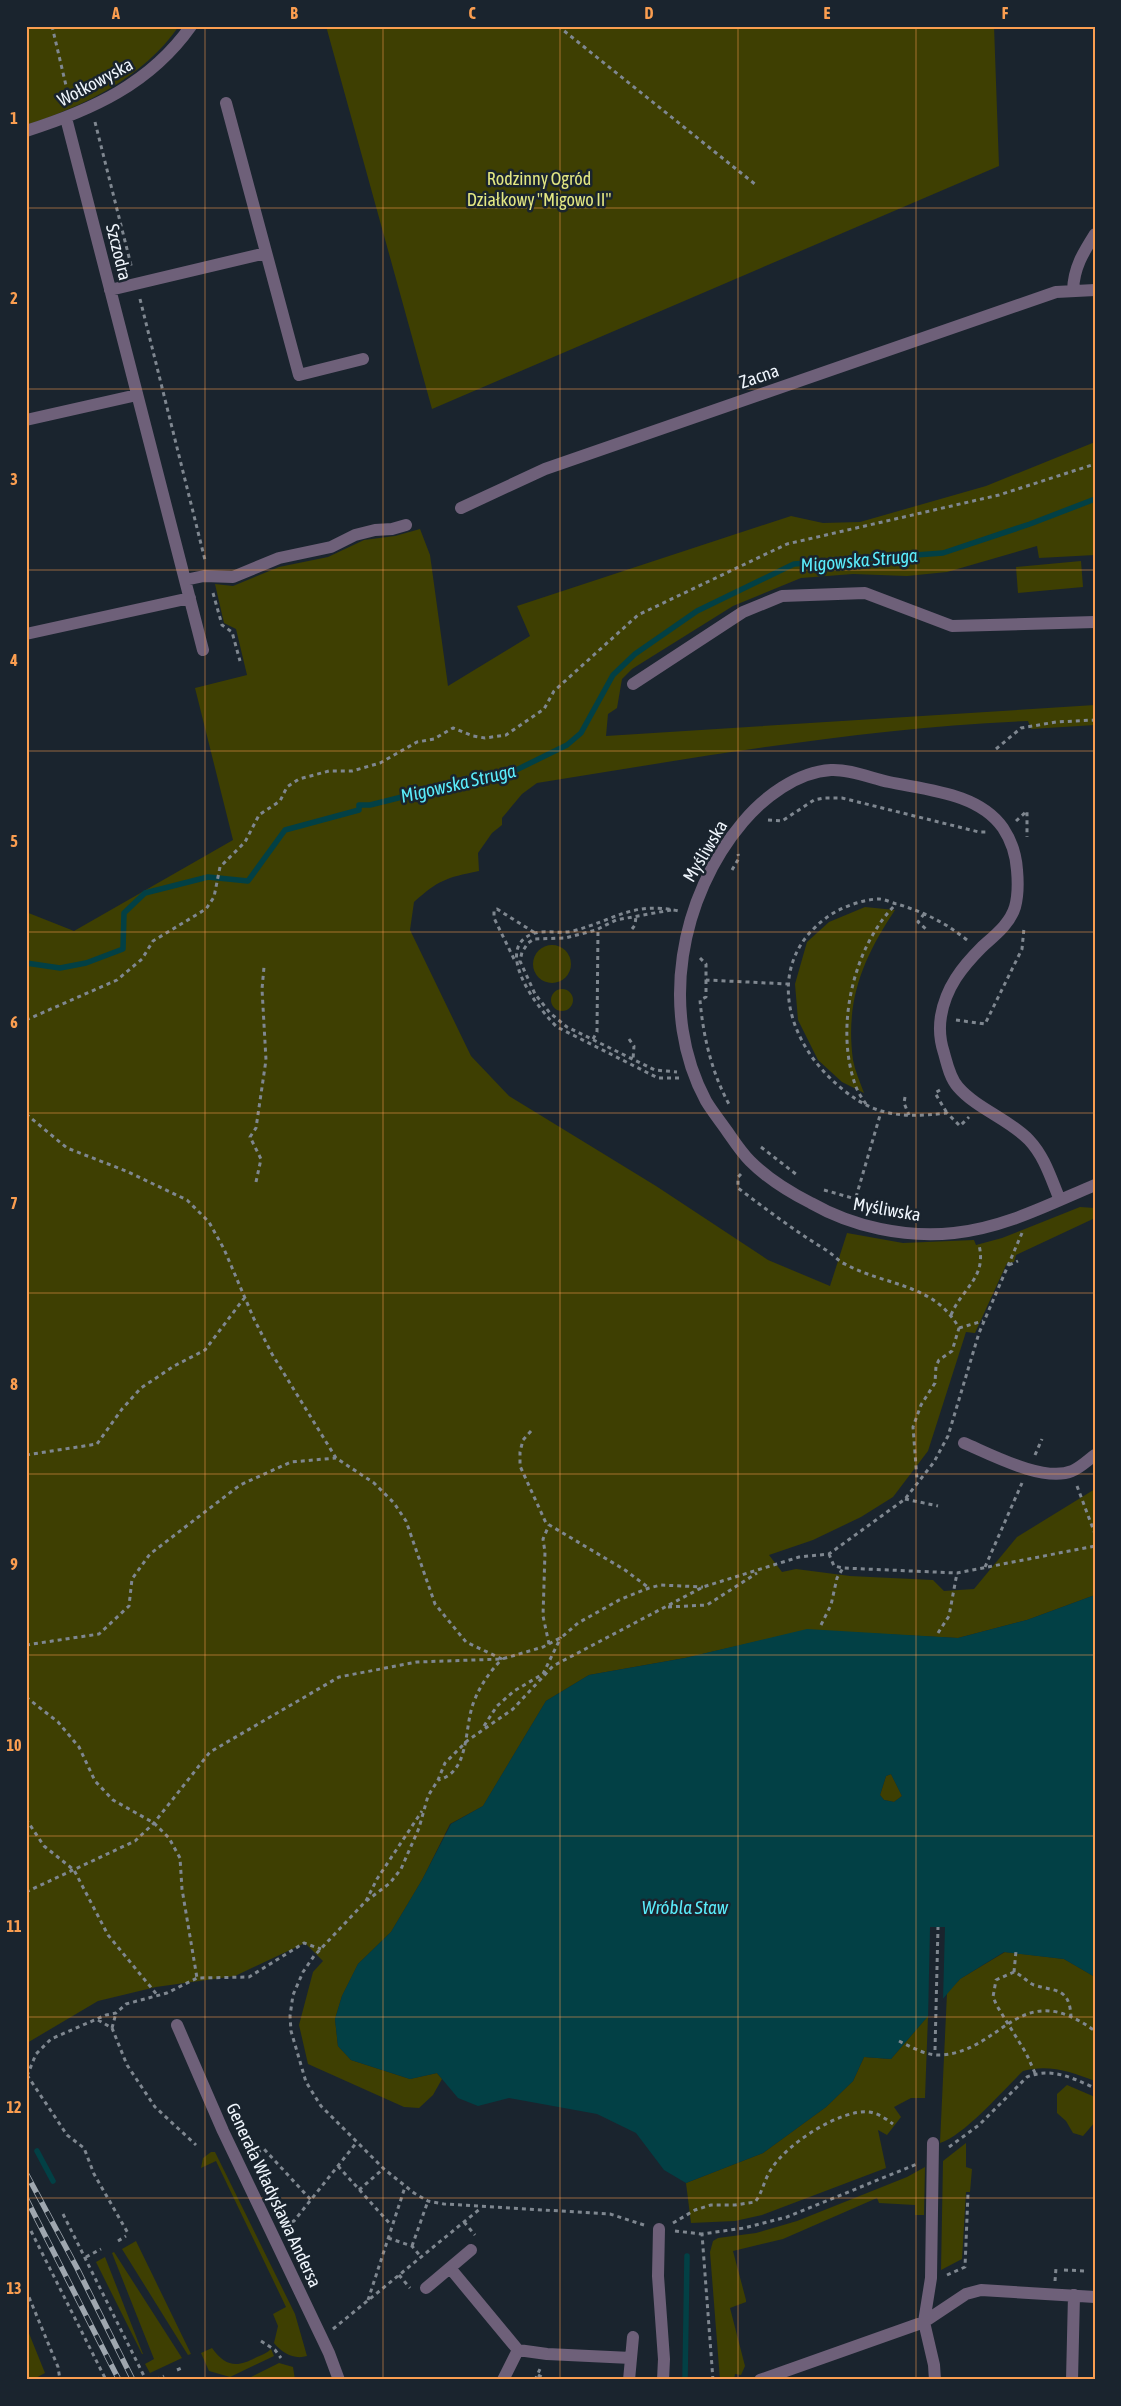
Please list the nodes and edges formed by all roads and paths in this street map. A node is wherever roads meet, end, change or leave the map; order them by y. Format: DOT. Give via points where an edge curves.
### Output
graph roads {
  1 [pos="52,26"];
  2 [pos="191,26"];
  3 [pos="558,26"];
  4 [pos="226,103"];
  5 [pos="86,108"];
  6 [pos="66,118"];
  7 [pos="26,131"];
  8 [pos="756,185"];
  9 [pos="1095,234"];
  10 [pos="266,253"];
  11 [pos="136,284"];
  12 [pos="110,290"];
  13 [pos="1072,290"];
  14 [pos="1095,290"];
  15 [pos="363,359"];
  16 [pos="137,395"];
  17 [pos="26,420"];
  18 [pos="1095,464"];
  19 [pos="461,508"];
  20 [pos="406,525"];
  21 [pos="209,576"];
  22 [pos="184,580"];
  23 [pos="190,598"];
  24 [pos="1095,622"];
  25 [pos="26,634"];
  26 [pos="203,650"];
  27 [pos="240,662"];
  28 [pos="633,684"];
  29 [pos="1095,720"];
  30 [pos="996,749"];
  31 [pos="764,822"];
  32 [pos="1006,831"];
  33 [pos="1027,840"];
  34 [pos="737,847"];
  35 [pos="730,872"];
  36 [pos="896,904"];
  37 [pos="672,909"];
  38 [pos="692,913"];
  39 [pos="924,914"];
  40 [pos="636,916"];
  41 [pos="1024,924"];
  42 [pos="598,929"];
  43 [pos="632,929"];
  44 [pos="927,930"];
  45 [pos="535,933"];
  46 [pos="980,950"];
  47 [pos="701,951"];
  48 [pos="515,961"];
  49 [pos="520,961"];
  50 [pos="264,967"];
  51 [pos="706,980"];
  52 [pos="788,984"];
  53 [pos="940,1018"];
  54 [pos="26,1020"];
  55 [pos="593,1039"];
  56 [pos="629,1039"];
  57 [pos="633,1059"];
  58 [pos="905,1096"];
  59 [pos="866,1105"];
  60 [pos="980,1105"];
  61 [pos="734,1112"];
  62 [pos="882,1112"];
  63 [pos="26,1114"];
  64 [pos="909,1115"];
  65 [pos="756,1141"];
  66 [pos="750,1162"];
  67 [pos="805,1181"];
  68 [pos="256,1182"];
  69 [pos="1095,1185"];
  70 [pos="819,1189"];
  71 [pos="856,1197"];
  72 [pos="1060,1200"];
  73 [pos="873,1214"];
  74 [pos="1025,1226"];
  75 [pos="978,1241"];
  76 [pos="1018,1261"];
  77 [pos="1009,1266"];
  78 [pos="245,1296"];
  79 [pos="951,1315"];
  80 [pos="984,1321"];
  81 [pos="959,1328"];
  82 [pos="531,1431"];
  83 [pos="1042,1439"];
  84 [pos="964,1443"];
  85 [pos="26,1455"];
  86 [pos="1095,1455"];
  87 [pos="336,1458"];
  88 [pos="1029,1468"];
  89 [pos="1072,1471"];
  90 [pos="918,1480"];
  91 [pos="905,1499"];
  92 [pos="938,1506"];
  93 [pos="549,1525"];
  94 [pos="1095,1534"];
  95 [pos="1095,1546"];
  96 [pos="829,1554"];
  97 [pos="985,1567"];
  98 [pos="843,1568"];
  99 [pos="759,1570"];
  100 [pos="957,1573"];
  101 [pos="703,1587"];
  102 [pos="649,1588"];
  103 [pos="667,1606"];
  104 [pos="821,1625"];
  105 [pos="938,1633"];
  106 [pos="562,1637"];
  107 [pos="548,1644"];
  108 [pos="26,1645"];
  109 [pos="502,1659"];
  110 [pos="543,1674"];
  111 [pos="26,1697"];
  112 [pos="483,1729"];
  113 [pos="467,1741"];
  114 [pos="438,1780"];
  115 [pos="423,1809"];
  116 [pos="26,1819"];
  117 [pos="154,1823"];
  118 [pos="74,1870"];
  119 [pos="26,1892"];
  120 [pos="365,1902"];
  121 [pos="938,1927"];
  122 [pos="322,1949"];
  123 [pos="1016,1951"];
  124 [pos="1014,1972"];
  125 [pos="197,1978"];
  126 [pos="158,1996"];
  127 [pos="116,2012"];
  128 [pos="1071,2016"];
  129 [pos="98,2020"];
  130 [pos="1008,2022"];
  131 [pos="177,2025"];
  132 [pos="112,2028"];
  133 [pos="1095,2031"];
  134 [pos="899,2041"];
  135 [pos="935,2050"];
  136 [pos="1035,2074"];
  137 [pos="27,2075"];
  138 [pos="1095,2088"];
  139 [pos="893,2124"];
  140 [pos="357,2142"];
  141 [pos="933,2143"];
  142 [pos="196,2145"];
  143 [pos="250,2156"];
  144 [pos="933,2158"];
  145 [pos="338,2166"];
  146 [pos="384,2169"];
  147 [pos="405,2187"];
  148 [pos="360,2190"];
  149 [pos="968,2194"];
  150 [pos="311,2200"];
  151 [pos="428,2201"];
  152 [pos="482,2207"];
  153 [pos="63,2214"];
  154 [pos="283,2224"];
  155 [pos="392,2226"];
  156 [pos="659,2229"];
  157 [pos="32,2231"];
  158 [pos="702,2234"];
  159 [pos="388,2238"];
  160 [pos="118,2240"];
  161 [pos="412,2246"];
  162 [pos="101,2249"];
  163 [pos="471,2250"];
  164 [pos="422,2257"];
  165 [pos="86,2258"];
  166 [pos="450,2268"];
  167 [pos="1064,2270"];
  168 [pos="1086,2271"];
  169 [pos="930,2282"];
  170 [pos="426,2288"];
  171 [pos="26,2290"];
  172 [pos="1074,2295"];
  173 [pos="1095,2297"];
  174 [pos="367,2301"];
  175 [pos="924,2322"];
  176 [pos="333,2329"];
  177 [pos="633,2338"];
  178 [pos="261,2341"];
  179 [pos="518,2350"];
  180 [pos="281,2358"];
  181 [pos="631,2358"];
  182 [pos="184,2367"];
  183 [pos="177,2370"];
  184 [pos="537,2375"];
  185 [pos="164,2376"];
  186 [pos="60,2380"];
  187 [pos="106,2380"];
  188 [pos="146,2380"];
  189 [pos="156,2380"];
  190 [pos="339,2380"];
  191 [pos="503,2380"];
  192 [pos="548,2380"];
  193 [pos="629,2380"];
  194 [pos="663,2380"];
  195 [pos="713,2380"];
  196 [pos="760,2380"];
  197 [pos="935,2380"];
  198 [pos="1072,2380"];
  1 -- 5 [label="path" via="68,94"];
  2 -- 5 [label="street, Wołkowyska" via="176,47 145,76 124,91"];
  3 -- 8 [label="path"];
  4 -- 10 [label="street"];
  5 -- 6 [label="street, Wołkowyska"];
  5 -- 11 [label="path"];
  6 -- 7 [label="street, Wołkowyska"];
  6 -- 12 [label="street, Szczodra"];
  9 -- 13 [label="street" via="1078,260"];
  10 -- 11 [label="street"];
  10 -- 15 [label="street" via="299,375"];
  11 -- 12 [label="street"];
  11 -- 21 [label="path"];
  12 -- 16 [label="street, Szczodra"];
  13 -- 14 [label="street, Zacna"];
  13 -- 19 [label="street, Zacna" via="1047,295 545,469"];
  16 -- 17 [label="street"];
  16 -- 22 [label="street, Szczodra"];
  18 -- 54 [label="path" via="999,494 787,544 638,615 554,691 544,709 506,735 479,737 452,728 434,739 417,742 380,763 299,779 287,787 280,801 259,815 245,842 220,867 214,897 206,909 153,941 142,958 117,980"];
  20 -- 21 [label="street" via="375,530 331,547 279,558 233,577"];
  21 -- 22 [label="street"];
  21 -- 27 [label="path" via="222,625 232,632"];
  22 -- 23 [label="street, Szczodra"];
  23 -- 25 [label="street"];
  23 -- 26 [label="street, Szczodra"];
  24 -- 28 [label="street" via="952,626 865,593 782,596 742,612"];
  29 -- 30 [label="path" via="1021,728"];
  31 -- 32 [label="path" via="782,820 814,800 842,798 979,832"];
  32 -- 33 [label="path" via="1027,811"];
  32 -- 38 [label="street, Myśliwska" via="995,817 976,804 954,796 834,769 812,773 784,786 746,818 729,839"];
  32 -- 46 [label="street, Myśliwska" via="1016,858 1018,880 1014,908 1000,931"];
  34 -- 35 [label="path" via="739,858"];
  36 -- 39 [label="path"];
  36 -- 52 [label="path" via="879,899 839,908 814,926 802,940"];
  36 -- 59 [label="path" via="878,924 860,957 852,982 849,1053 855,1084"];
  37 -- 38 [label="path"];
  37 -- 40 [label="path"];
  37 -- 45 [label="path" via="632,909 572,931"];
  38 -- 66 [label="street, Myśliwska" via="680,984 682,1021 690,1063 706,1102"];
  39 -- 44 [label="path" via="918,922"];
  39 -- 46 [label="path" via="946,924"];
  40 -- 42 [label="path" via="616,920"];
  40 -- 43 [label="path"];
  41 -- 53 [label="path" via="1022,949 985,1024"];
  42 -- 49 [label="path" via="565,938 534,939 528,942"];
  42 -- 55 [label="path" via="597,1032"];
  45 -- 48 [label="path" via="522,941 516,950"];
  45 -- 48 [label="path" via="497,909 494,911 494,918"];
  46 -- 53 [label="street, Myśliwska" via="951,984"];
  47 -- 51 [label="path" via="699,960 706,964"];
  48 -- 49 [label="path"];
  48 -- 57 [label="path" via="532,998 557,1026 658,1078 671,1079 684,1074 655,1070"];
  49 -- 55 [label="path" via="535,994 550,1013 567,1027"];
  50 -- 68 [label="path" via="266,1060 256,1128 250,1137 261,1159"];
  51 -- 52 [label="path"];
  51 -- 61 [label="path" via="706,997 700,1000 702,1024 720,1088"];
  52 -- 59 [label="path" via="794,1025 814,1062 842,1090"];
  53 -- 60 [label="street, Myśliwska" via="940,1042 948,1067 957,1086"];
  55 -- 57 [label="path"];
  56 -- 57 [label="path" via="634,1046"];
  58 -- 64 [label="path"];
  59 -- 62 [label="path"];
  60 -- 64 [label="path" via="960,1126 948,1112"];
  60 -- 72 [label="street, Myśliwska" via="1028,1139 1044,1160"];
  62 -- 64 [label="path"];
  62 -- 71 [label="path"];
  63 -- 78 [label="path" via="67,1148 187,1200 209,1222"];
  65 -- 67 [label="path"];
  66 -- 72 [label="street, Myśliwska" via="781,1186 836,1217 879,1229 917,1234 955,1233 997,1224"];
  66 -- 79 [label="path" via="738,1177 738,1188 788,1227 844,1264 921,1294"];
  69 -- 72 [label="street, Myśliwska"];
  70 -- 71 [label="path"];
  71 -- 73 [label="path" via="870,1202"];
  74 -- 77 [label="path"];
  75 -- 79 [label="path" via="980,1262 973,1284 957,1301"];
  76 -- 77 [label="path"];
  77 -- 80 [label="path"];
  78 -- 85 [label="path" via="205,1350 141,1388 97,1444"];
  78 -- 87 [label="path" via="272,1354"];
  79 -- 81 [label="path"];
  80 -- 81 [label="path"];
  80 -- 90 [label="path" via="948,1436 934,1462"];
  81 -- 90 [label="path" via="952,1351 936,1366 935,1383 921,1405 913,1428"];
  82 -- 93 [label="path" via="523,1440 520,1466 540,1514"];
  83 -- 88 [label="path"];
  84 -- 88 [label="street"];
  86 -- 89 [label="street"];
  87 -- 108 [label="path" via="291,1462 233,1491 150,1554 132,1579 129,1606 99,1634"];
  87 -- 109 [label="path" via="374,1483 394,1503 406,1521 435,1604 466,1642"];
  88 -- 89 [label="street" via="1052,1473"];
  88 -- 97 [label="path"];
  89 -- 94 [label="path"];
  90 -- 91 [label="path"];
  91 -- 92 [label="path"];
  91 -- 96 [label="path"];
  93 -- 102 [label="path"];
  93 -- 107 [label="path" via="543,1539 543,1616"];
  95 -- 97 [label="path"];
  96 -- 98 [label="path" via="834,1566"];
  96 -- 99 [label="path" via="799,1557"];
  97 -- 100 [label="path"];
  98 -- 100 [label="path"];
  98 -- 104 [label="path"];
  99 -- 101 [label="path"];
  99 -- 103 [label="path" via="707,1605"];
  100 -- 105 [label="path" via="950,1616"];
  101 -- 102 [label="path" via="661,1585"];
  101 -- 103 [label="path"];
  102 -- 106 [label="path" via="578,1623"];
  103 -- 110 [label="path"];
  106 -- 107 [label="path"];
  106 -- 110 [label="path"];
  107 -- 109 [label="path"];
  109 -- 113 [label="path" via="483,1679 468,1723"];
  109 -- 117 [label="path" via="417,1662 339,1677 210,1752"];
  110 -- 112 [label="path" via="531,1692"];
  110 -- 112 [label="path" via="514,1691 497,1706"];
  111 -- 117 [label="path" via="58,1722 79,1748 95,1781 113,1800"];
  112 -- 113 [label="path"];
  113 -- 114 [label="path" via="445,1763"];
  113 -- 114 [label="path" via="458,1766 449,1776"];
  114 -- 115 [label="path"];
  115 -- 120 [label="path"];
  115 -- 120 [label="path" via="401,1869 390,1883"];
  116 -- 118 [label="path" via="44,1846"];
  117 -- 118 [label="path" via="135,1841"];
  117 -- 125 [label="path" via="169,1838 180,1858"];
  118 -- 119 [label="path"];
  118 -- 126 [label="path" via="108,1935"];
  120 -- 122 [label="path"];
  121 -- 135 [label="path"];
  122 -- 125 [label="path" via="304,1943 249,1977"];
  122 -- 140 [label="path" via="303,1972 294,1995 290,2016 292,2031 306,2082 322,2106"];
  123 -- 124 [label="path"];
  124 -- 128 [label="path" via="1033,1984 1057,1989 1064,1995"];
  124 -- 130 [label="path" via="1000,1976 993,1988 997,2006"];
  125 -- 126 [label="path"];
  126 -- 127 [label="path" via="126,2004"];
  127 -- 129 [label="path"];
  127 -- 132 [label="path"];
  128 -- 130 [label="path" via="1042,2012"];
  128 -- 133 [label="path"];
  129 -- 132 [label="path"];
  129 -- 137 [label="path" via="51,2039 36,2054"];
  130 -- 134 [label="path" via="970,2048 954,2053 927,2054"];
  130 -- 136 [label="path"];
  131 -- 190 [label="street, Generała Władysława Andersa" via="329,2352"];
  132 -- 142 [label="path" via="127,2064 155,2107"];
  136 -- 138 [label="path" via="1062,2074"];
  136 -- 144 [label="path" via="1027,2077 979,2125"];
  137 -- 160 [label="path" via="67,2134 84,2148 94,2174 128,2236"];
  139 -- 156 [label="path" via="869,2112 838,2120 791,2146 771,2168 755,2202 735,2206 711,2205"];
  140 -- 145 [label="path"];
  140 -- 146 [label="path"];
  141 -- 144 [label="street"];
  143 -- 150 [label="path" via="264,2149"];
  144 -- 158 [label="path" via="788,2217"];
  144 -- 169 [label="street"];
  145 -- 148 [label="path"];
  145 -- 150 [label="path"];
  146 -- 147 [label="path"];
  146 -- 148 [label="path"];
  147 -- 151 [label="path"];
  147 -- 155 [label="path"];
  148 -- 155 [label="path"];
  149 -- 169 [label="path" via="965,2266"];
  150 -- 154 [label="path" via="294,2221"];
  151 -- 152 [label="path"];
  151 -- 161 [label="path"];
  152 -- 156 [label="path" via="610,2214"];
  152 -- 164 [label="path"];
  153 -- 165 [label="path"];
  155 -- 159 [label="path"];
  156 -- 158 [label="path"];
  156 -- 194 [label="street"];
  157 -- 187 [label="path"];
  158 -- 195 [label="path"];
  159 -- 161 [label="path"];
  159 -- 174 [label="path"];
  161 -- 164 [label="path"];
  162 -- 165 [label="path"];
  163 -- 166 [label="street"];
  164 -- 174 [label="path"];
  165 -- 188 [label="path"];
  166 -- 170 [label="street"];
  166 -- 179 [label="street"];
  167 -- 168 [label="path"];
  169 -- 175 [label="street"];
  171 -- 186 [label="path" via="58,2367"];
  172 -- 173 [label="street"];
  172 -- 175 [label="street" via="982,2290 966,2294"];
  172 -- 198 [label="street"];
  174 -- 176 [label="path"];
  175 -- 196 [label="street"];
  175 -- 197 [label="street"];
  177 -- 181 [label="street"];
  178 -- 180 [label="path"];
  179 -- 181 [label="street"];
  179 -- 191 [label="street"];
  181 -- 193 [label="street"];
  182 -- 183 [label="path"];
  184 -- 192 [label="path"];
  185 -- 189 [label="path"];
}
